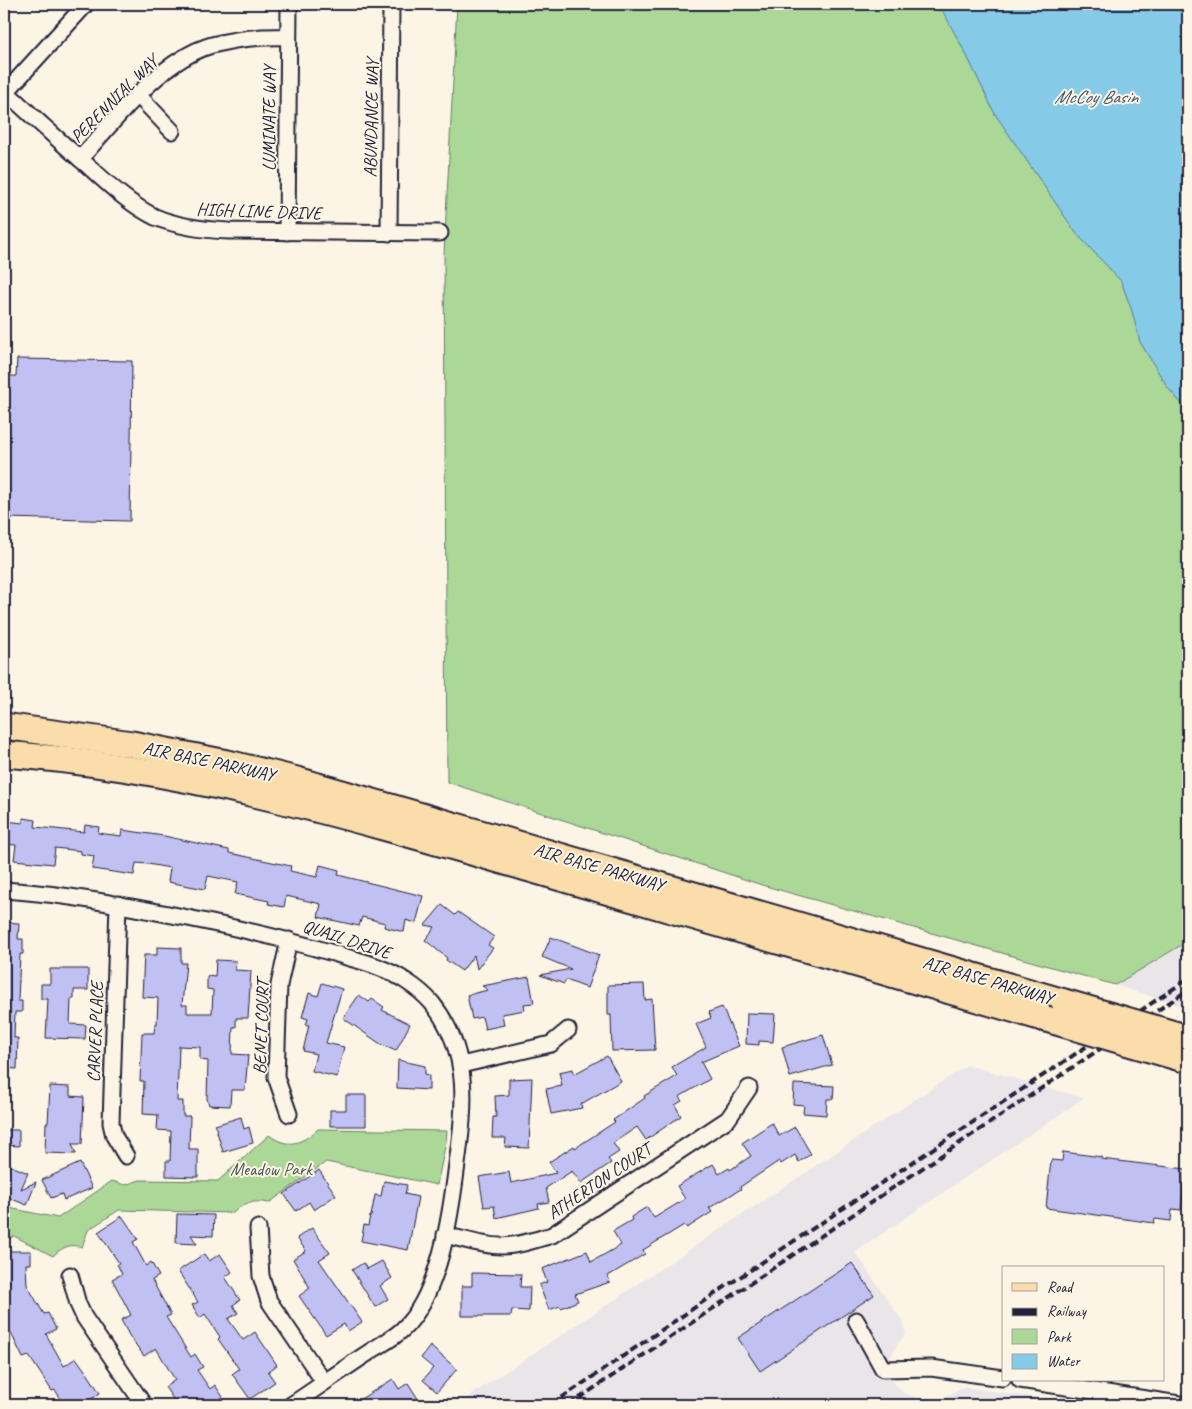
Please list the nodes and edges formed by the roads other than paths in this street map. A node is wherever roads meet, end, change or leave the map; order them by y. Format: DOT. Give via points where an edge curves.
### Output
graph roads {
  1 [pos="86,4"];
  2 [pos="289,4"];
  3 [pos="391,4"];
  4 [pos="288,37"];
  5 [pos="5,91"];
  6 [pos="138,95"];
  7 [pos="172,132"];
  8 [pos="80,159"];
  9 [pos="287,232"];
  10 [pos="389,233"];
  11 [pos="440,233"];
  12 [pos="4,726"];
  13 [pos="4,754"];
  14 [pos="4,890"];
  15 [pos="118,904"];
  16 [pos="290,940"];
  17 [pos="568,1030"];
  18 [pos="1187,1052"];
  19 [pos="461,1065"];
  20 [pos="749,1088"];
  21 [pos="289,1114"];
  22 [pos="126,1156"];
  23 [pos="258,1228"];
  24 [pos="445,1235"];
  25 [pos="70,1275"];
  26 [pos="856,1320"];
  27 [pos="1002,1378"];
  28 [pos="324,1382"];
  29 [pos="1033,1382"];
  30 [pos="144,1405"];
  31 [pos="291,1405"];
  32 [pos="1186,1405"];
  1 -- 5 [label="street"];
  2 -- 4 [label="street, LUMINATE WAY"];
  3 -- 10 [label="street, ABUNDANCE WAY"];
  4 -- 6 [label="street, PERENNIAL WAY" via="257,37 210,45 166,70"];
  4 -- 9 [label="street, LUMINATE WAY"];
  5 -- 8 [label="street, HIGH LINE DRIVE"];
  6 -- 7 [label="street"];
  6 -- 8 [label="street, PERENNIAL WAY"];
  8 -- 9 [label="street, HIGH LINE DRIVE" via="138,208 179,226 200,230"];
  9 -- 10 [label="street, HIGH LINE DRIVE"];
  10 -- 11 [label="street, HIGH LINE DRIVE"];
  12 -- 18 [label="main road, AIR BASE PARKWAY, bridge" via="132,744 296,780 1064,1002"];
  13 -- 18 [label="main road, AIR BASE PARKWAY, bridge" via="138,770 228,787 347,816 1043,1018"];
  14 -- 15 [label="street, QUAIL DRIVE"];
  15 -- 16 [label="street, QUAIL DRIVE"];
  15 -- 22 [label="street, CARVER PLACE" via="111,1123 114,1136"];
  16 -- 19 [label="street, QUAIL DRIVE" via="379,967 410,983 431,1002 447,1025"];
  16 -- 21 [label="street, BENET COURT" via="279,985 276,1077"];
  17 -- 19 [label="street" via="551,1044"];
  19 -- 24 [label="street, QUAIL DRIVE" via="462,1131"];
  20 -- 24 [label="street, ATHERTON COURT" via="728,1119 552,1236 500,1246"];
  23 -- 28 [label="street" via="261,1276 269,1300"];
  24 -- 28 [label="street, QUAIL DRIVE" via="421,1308 402,1330"];
  25 -- 30 [label="street" via="84,1317"];
  26 -- 27 [label="street" via="883,1369 931,1368"];
  28 -- 31 [label="street, QUAIL DRIVE"];
  29 -- 32 [label="street"];
}
